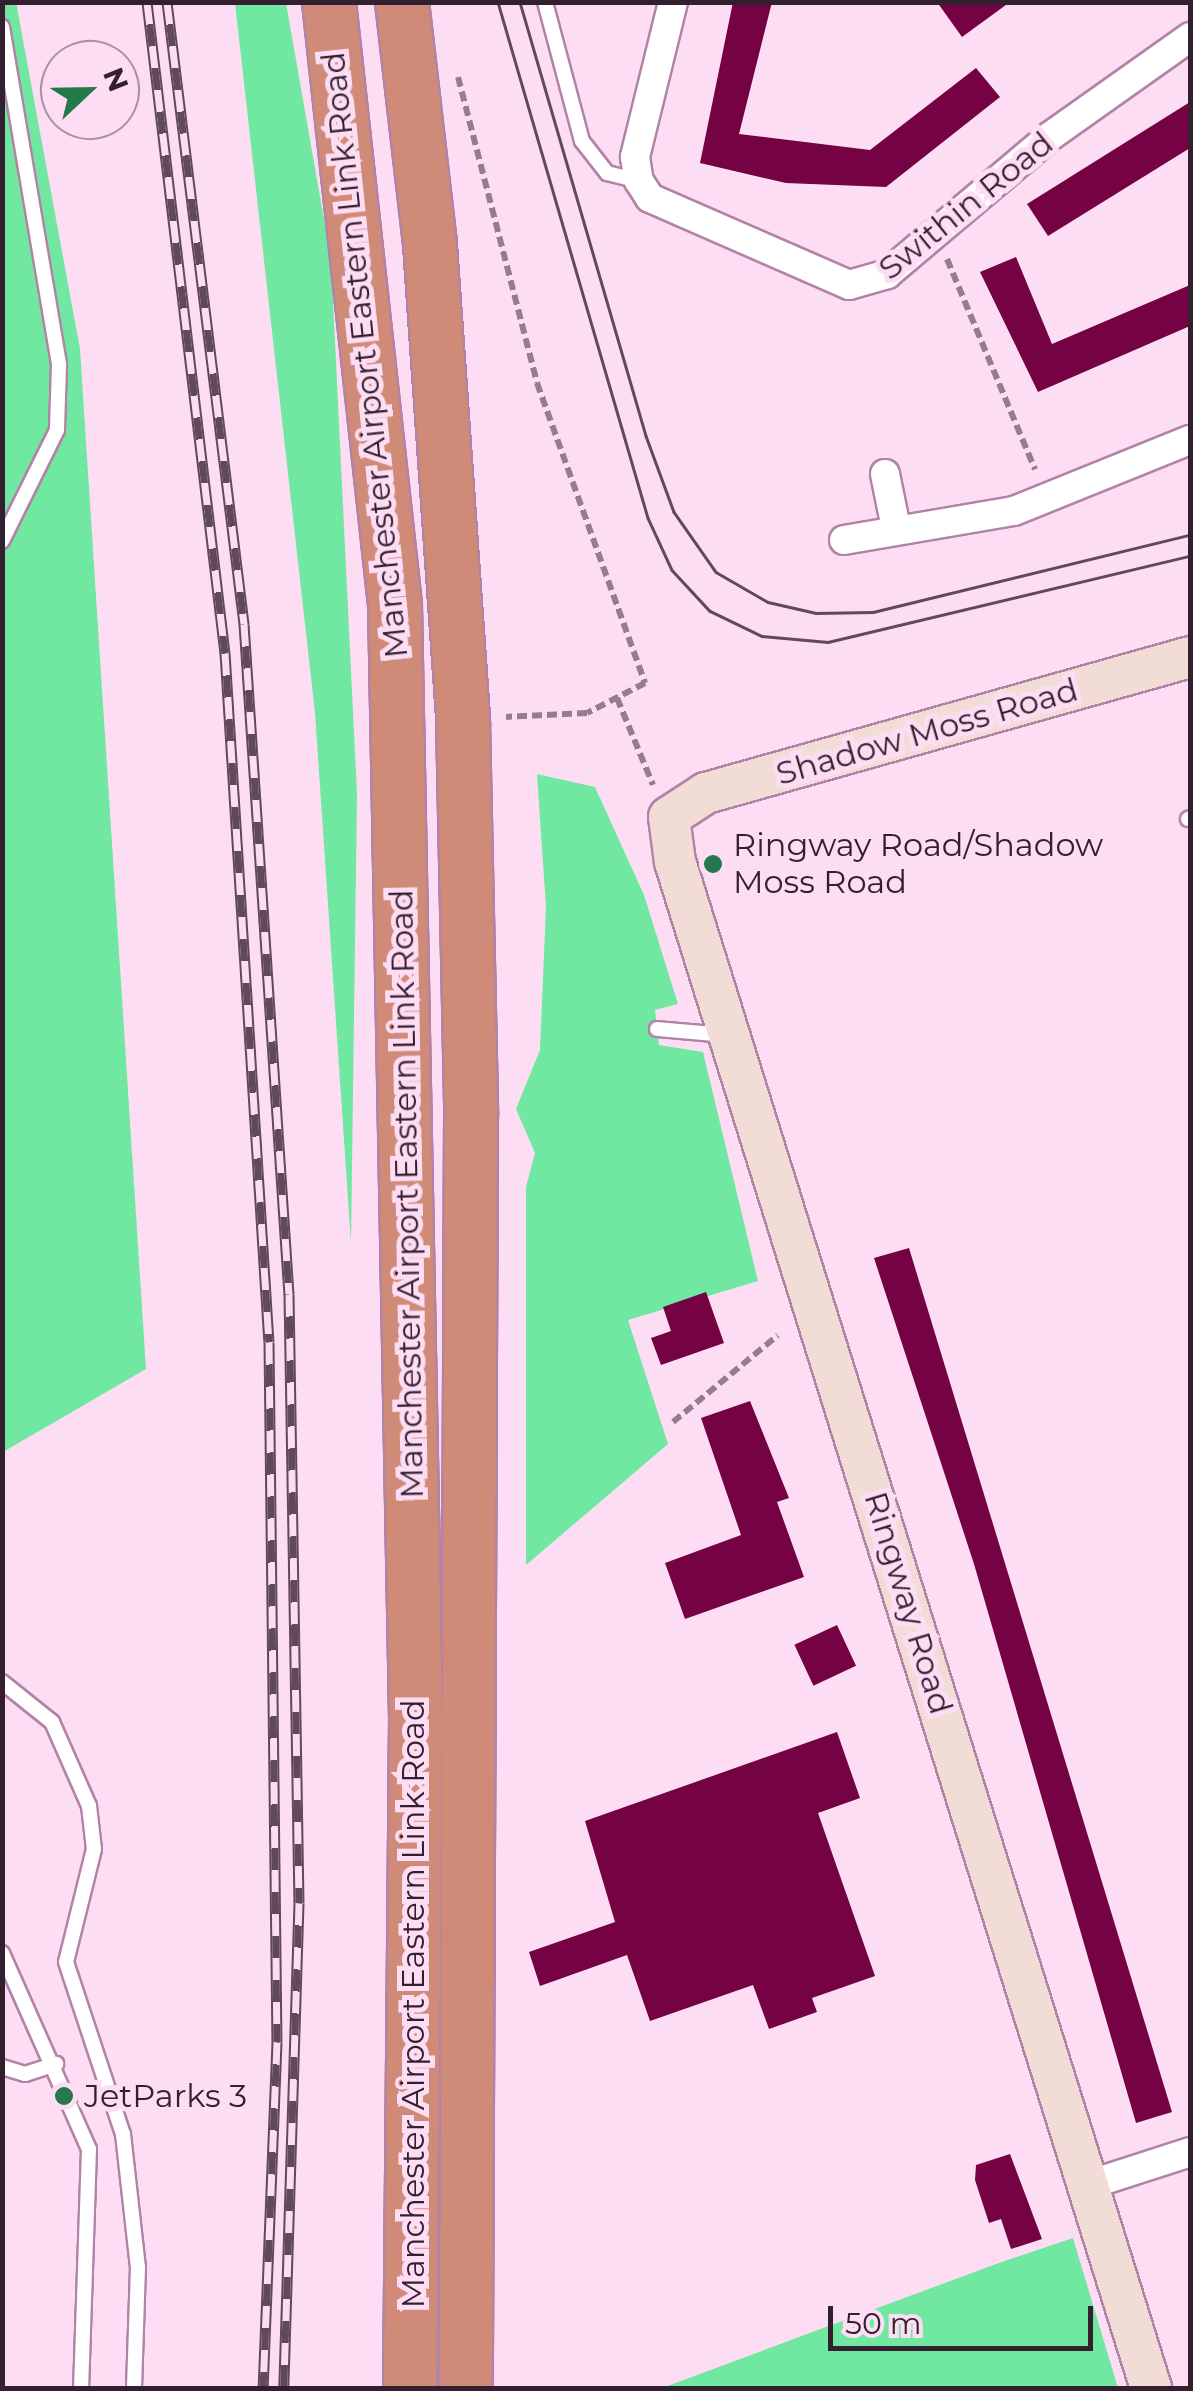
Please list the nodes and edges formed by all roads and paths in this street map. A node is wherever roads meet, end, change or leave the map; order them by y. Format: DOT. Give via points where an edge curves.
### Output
graph roads {
  1 [pos="328,2"];
  2 [pos="402,2"];
  3 [pos="545,2"];
  4 [pos="673,2"];
  5 [pos="2,27"];
  6 [pos="1190,38"];
  7 [pos="452,56"];
  8 [pos="639,180"];
  9 [pos="934,230"];
  10 [pos="1190,440"];
  11 [pos="885,474"];
  12 [pos="1048,500"];
  13 [pos="896,528"];
  14 [pos="844,540"];
  15 [pos="2,541"];
  16 [pos="1190,658"];
  17 [pos="617,698"];
  18 [pos="492,718"];
  19 [pos="670,817"];
  20 [pos="657,1029"];
  21 [pos="730,1036"];
  22 [pos="778,1335"];
  23 [pos="674,1422"];
  24 [pos="2,1682"];
  25 [pos="2,1952"];
  26 [pos="56,2064"];
  27 [pos="2,2068"];
  28 [pos="1190,2152"];
  29 [pos="1088,2186"];
  30 [pos="81,2388"];
  31 [pos="134,2388"];
  32 [pos="410,2388"];
  33 [pos="466,2388"];
  34 [pos="1151,2388"];
  1 -- 32 [label="highway, Manchester Airport Eastern Link Road" via="395,606 416,1718"];
  2 -- 33 [label="highway, Manchester Airport Eastern Link Road" via="430,245 463,721 471,1136"];
  3 -- 8 [label="lane" via="582,141 607,173"];
  4 -- 8 [label="street" via="635,157"];
  5 -- 15 [label="lane" via="60,366 57,430"];
  6 -- 9 [label="street, Swithin Road"];
  7 -- 17 [label="path" via="537,382 645,683"];
  8 -- 9 [label="street, Swithin Road" via="650,198 848,285 888,274"];
  9 -- 12 [label="path"];
  10 -- 12 [label="street"];
  11 -- 13 [label="street"];
  12 -- 13 [label="street"];
  13 -- 14 [label="street"];
  16 -- 19 [label="street, Shadow Moss Road" via="706,792"];
  17 -- 18 [label="path" via="587,713"];
  17 -- 19 [label="path"];
  19 -- 21 [label="street, Ringway Road" via="676,862"];
  20 -- 21 [label="lane"];
  21 -- 29 [label="street, Ringway Road"];
  22 -- 23 [label="path"];
  24 -- 31 [label="lane" via="52,1722 89,1806 94,1849 66,1973 123,2134 138,2267"];
  25 -- 26 [label="lane"];
  26 -- 27 [label="lane" via="25,2074"];
  26 -- 30 [label="lane" via="88,2149"];
  28 -- 29 [label="street"];
  29 -- 34 [label="street, Ringway Road"];
}
